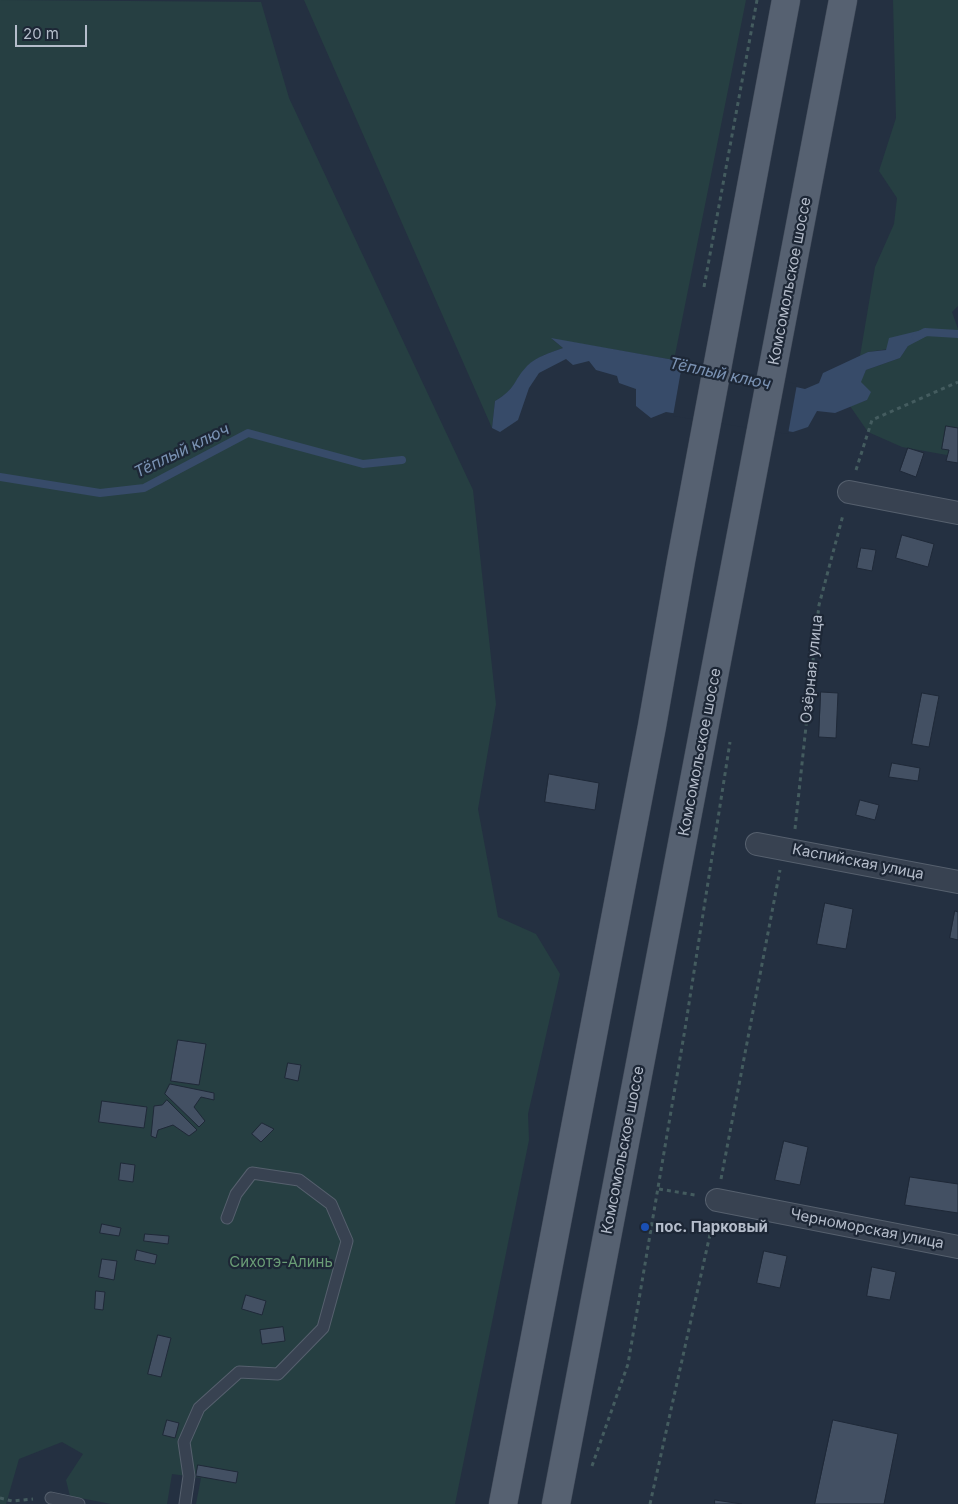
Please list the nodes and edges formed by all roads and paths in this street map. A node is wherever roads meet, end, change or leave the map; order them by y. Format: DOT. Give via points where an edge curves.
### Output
graph roads {
  1 [pos="756,0"];
  2 [pos="786,0"];
  3 [pos="843,0"];
  4 [pos="719,201"];
  5 [pos="958,382"];
  6 [pos="849,492"];
  7 [pos="958,513"];
  8 [pos="731,737"];
  9 [pos="757,844"];
  10 [pos="788,849"];
  11 [pos="958,882"];
  12 [pos="659,1189"];
  13 [pos="709,1198"];
  14 [pos="227,1218"];
  15 [pos="958,1247"];
  16 [pos="591,1467"];
  17 [pos="0,1498"];
  18 [pos="51,1498"];
  19 [pos="79,1504"];
  20 [pos="185,1504"];
  21 [pos="503,1504"];
  22 [pos="556,1504"];
  1 -- 4 [label="path"];
  2 -- 21 [label="main road" via="652,726"];
  3 -- 22 [label="main road, Комсомольское шоссе"];
  5 -- 6 [label="path, Озёрная улица" via="872,420"];
  6 -- 7 [label="street"];
  6 -- 10 [label="path, Озёрная улица" via="819,605"];
  8 -- 12 [label="path"];
  9 -- 10 [label="street, Каспийская улица"];
  10 -- 11 [label="street, Каспийская улица"];
  12 -- 13 [label="path"];
  12 -- 16 [label="path" via="628,1364"];
  13 -- 15 [label="street, Черноморская улица"];
  14 -- 20 [label="lane" via="236,1194 252,1172 299,1180 331,1204 347,1241 323,1328 278,1374 239,1372 199,1408 184,1442 189,1476"];
  17 -- 18 [label="path" via="12,1501"];
  18 -- 19 [label="lane"];
}
